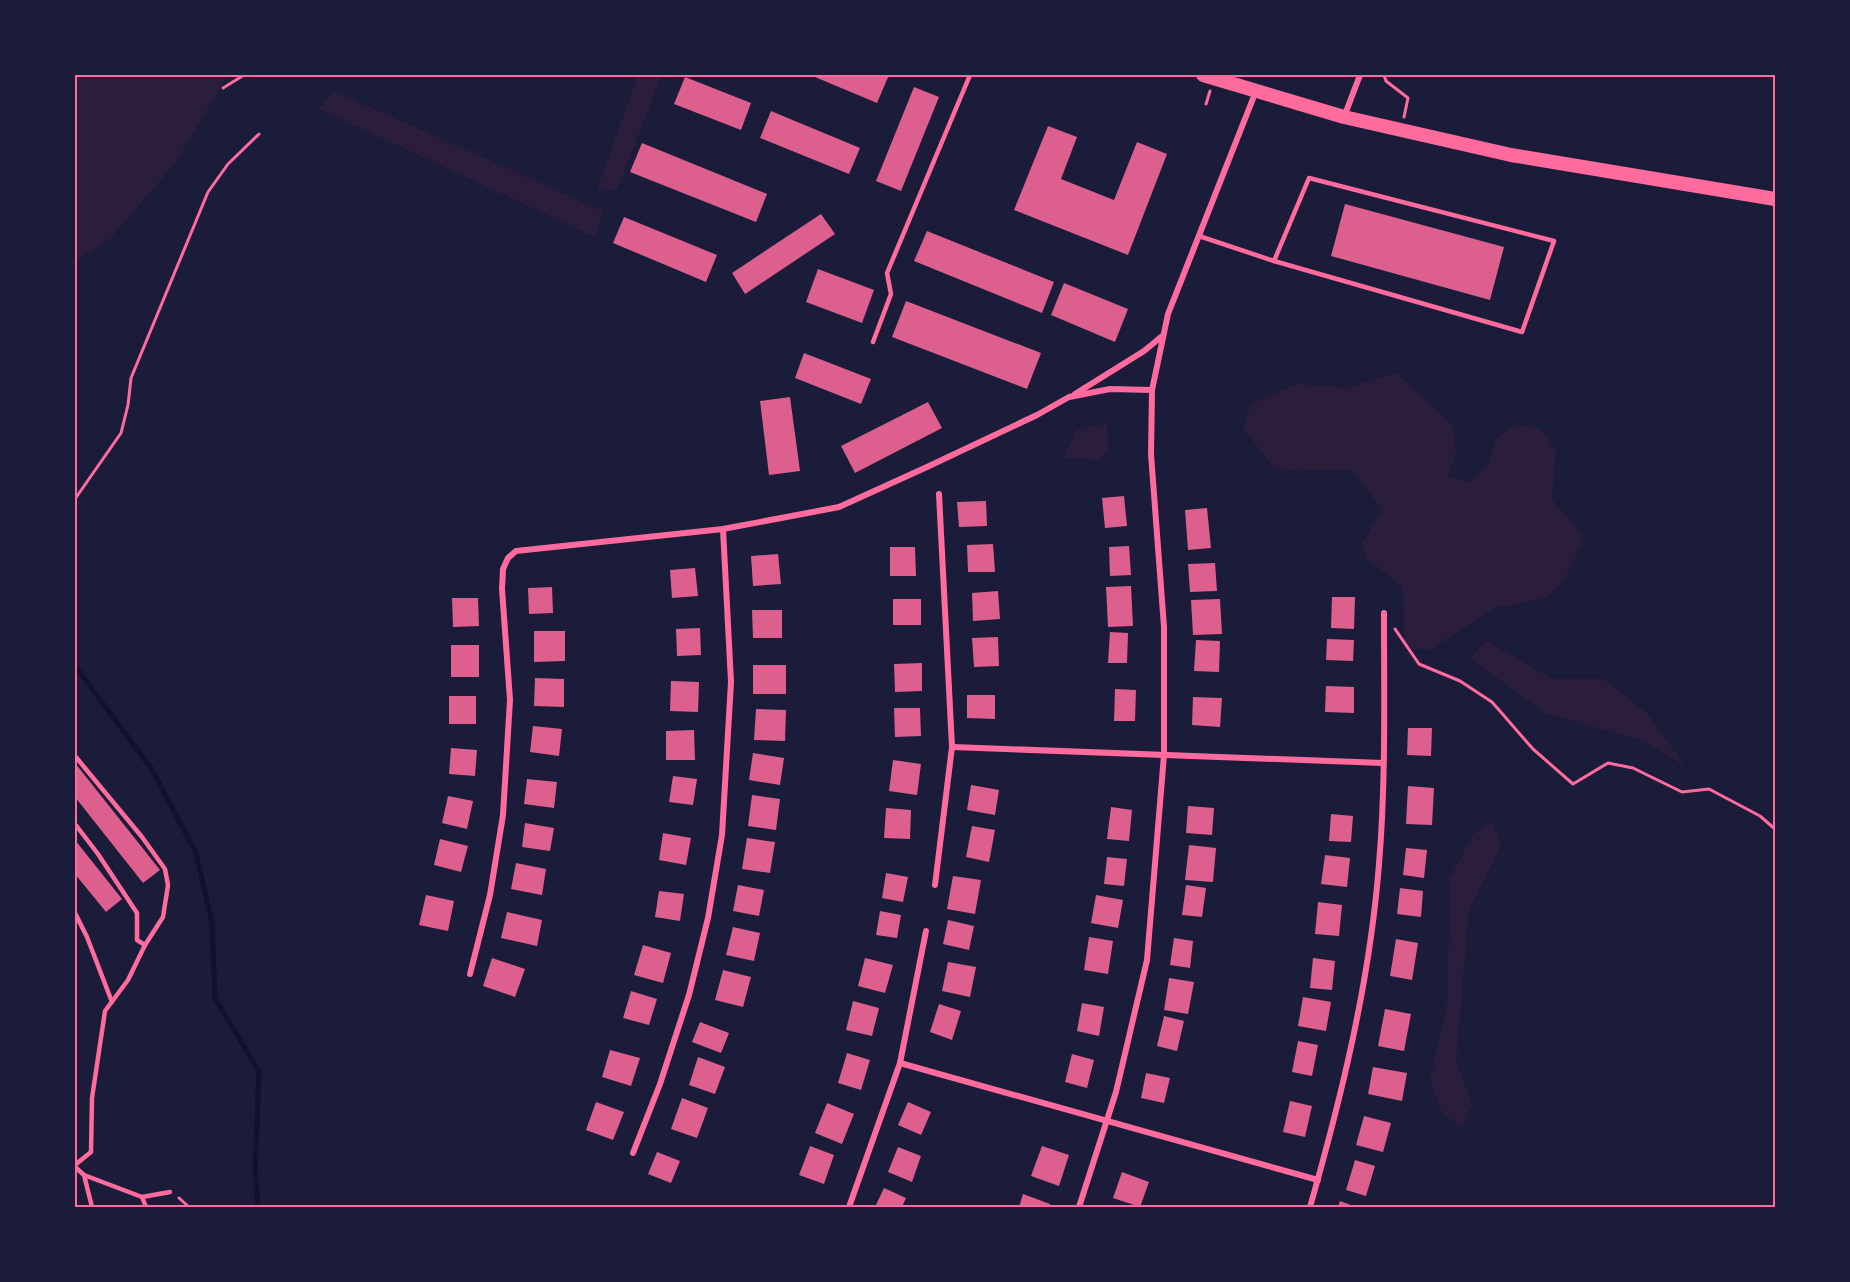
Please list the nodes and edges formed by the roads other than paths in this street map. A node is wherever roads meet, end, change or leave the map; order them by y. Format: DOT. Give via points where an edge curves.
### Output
graph roads {
  1 [pos="970,75"];
  2 [pos="1203,75"];
  3 [pos="1360,75"];
  4 [pos="1256,91"];
  5 [pos="1344,117"];
  6 [pos="1775,199"];
  7 [pos="1199,236"];
  8 [pos="1274,261"];
  9 [pos="1162,336"];
  10 [pos="873,342"];
  11 [pos="1152,390"];
  12 [pos="1069,397"];
  13 [pos="939,494"];
  14 [pos="723,529"];
  15 [pos="1384,613"];
  16 [pos="952,747"];
  17 [pos="1164,754"];
  18 [pos="75,756"];
  19 [pos="1383,763"];
  20 [pos="75,824"];
  21 [pos="935,885"];
  22 [pos="75,913"];
  23 [pos="926,931"];
  24 [pos="145,945"];
  25 [pos="470,974"];
  26 [pos="112,1002"];
  27 [pos="900,1063"];
  28 [pos="1108,1120"];
  29 [pos="633,1153"];
  30 [pos="75,1166"];
  31 [pos="84,1175"];
  32 [pos="1318,1180"];
  33 [pos="170,1192"];
  34 [pos="142,1197"];
  35 [pos="92,1207"];
  36 [pos="146,1207"];
  37 [pos="849,1207"];
  38 [pos="1079,1207"];
  39 [pos="1310,1207"];
  1 -- 10 [label="lane" via="886,273 891,294"];
  2 -- 4 [label="main road"];
  3 -- 5 [label="street"];
  4 -- 5 [label="main road"];
  4 -- 7 [label="street"];
  5 -- 6 [label="main road" via="1511,155"];
  7 -- 8 [label="lane"];
  7 -- 9 [label="street"];
  8 -- 8 [label="lane" via="1309,178 1554,241 1522,332"];
  9 -- 11 [label="street"];
  9 -- 12 [label="street"];
  11 -- 12 [label="street" via="1110,389"];
  11 -- 17 [label="street" via="1151,454 1164,627"];
  12 -- 14 [label="street" via="838,507"];
  13 -- 16 [label="street"];
  14 -- 25 [label="street" via="516,551 508,558 502,589 510,700 503,814 490,895"];
  14 -- 29 [label="street" via="731,682 722,835 708,918 689,995"];
  15 -- 19 [label="street"];
  16 -- 17 [label="street"];
  16 -- 21 [label="street"];
  17 -- 19 [label="street"];
  17 -- 28 [label="street" via="1147,960"];
  18 -- 24 [label="lane" via="165,868 168,885 163,917"];
  19 -- 32 [label="street" via="1379,863 1366,967 1348,1063"];
  20 -- 24 [label="lane" via="137,913 137,940"];
  22 -- 26 [label="lane"];
  23 -- 27 [label="street"];
  24 -- 26 [label="lane"];
  26 -- 30 [label="lane" via="105,1011 92,1098 91,1152"];
  27 -- 28 [label="street"];
  27 -- 37 [label="street"];
  28 -- 32 [label="street"];
  28 -- 38 [label="street"];
  30 -- 31 [label="lane"];
  31 -- 34 [label="lane"];
  31 -- 35 [label="lane"];
  32 -- 39 [label="street"];
  33 -- 34 [label="lane"];
  34 -- 36 [label="lane"];
}
